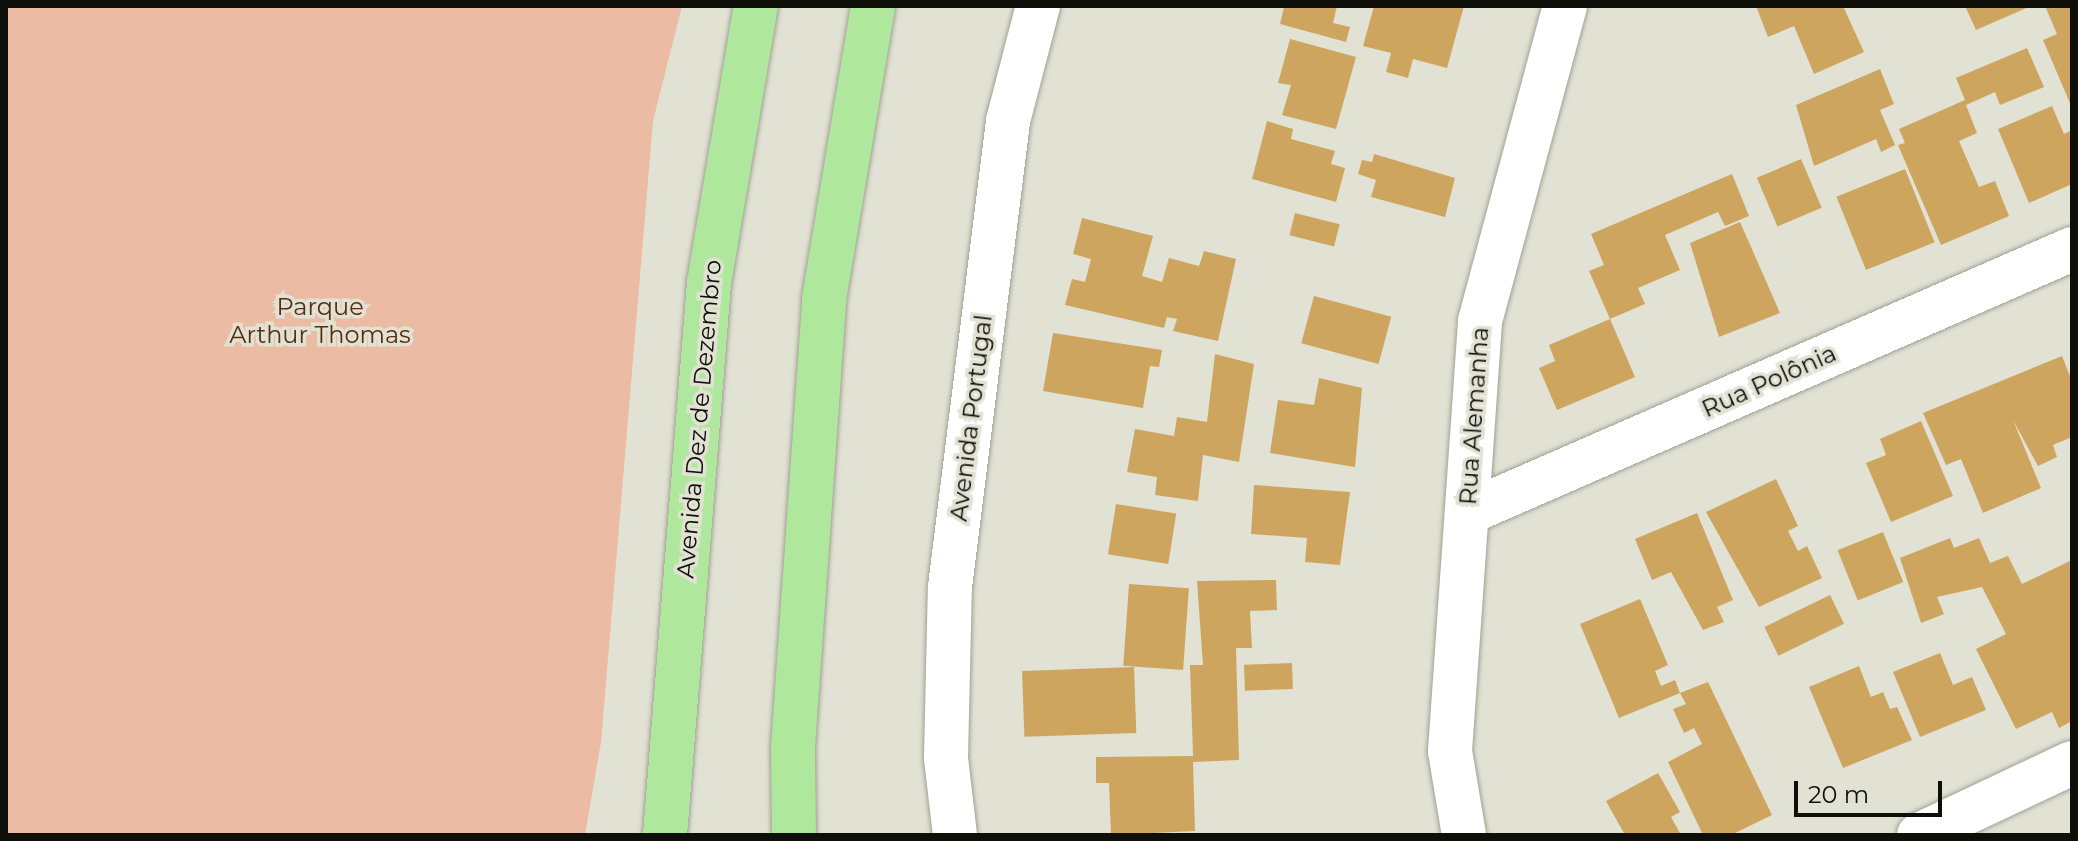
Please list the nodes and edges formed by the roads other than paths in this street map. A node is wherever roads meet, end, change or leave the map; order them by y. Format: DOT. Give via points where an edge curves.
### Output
graph roads {
  1 [pos="756,6"];
  2 [pos="873,6"];
  3 [pos="1038,6"];
  4 [pos="1565,6"];
  5 [pos="2072,249"];
  6 [pos="1467,513"];
  7 [pos="2072,763"];
  8 [pos="665,835"];
  9 [pos="794,835"];
  10 [pos="955,835"];
  11 [pos="1464,835"];
  12 [pos="1919,835"];
  1 -- 8 [label="highway, Avenida Dez de Dezembro" via="709,283"];
  2 -- 9 [label="highway" via="824,299 793,747"];
  3 -- 10 [label="street, Avenida Portugal" via="1008,121 950,587 946,758"];
  4 -- 6 [label="street, Rua Alemanha" via="1480,321"];
  5 -- 6 [label="street, Rua Polônia"];
  6 -- 11 [label="street, Rua Alemanha" via="1450,751"];
  7 -- 12 [label="street"];
}
